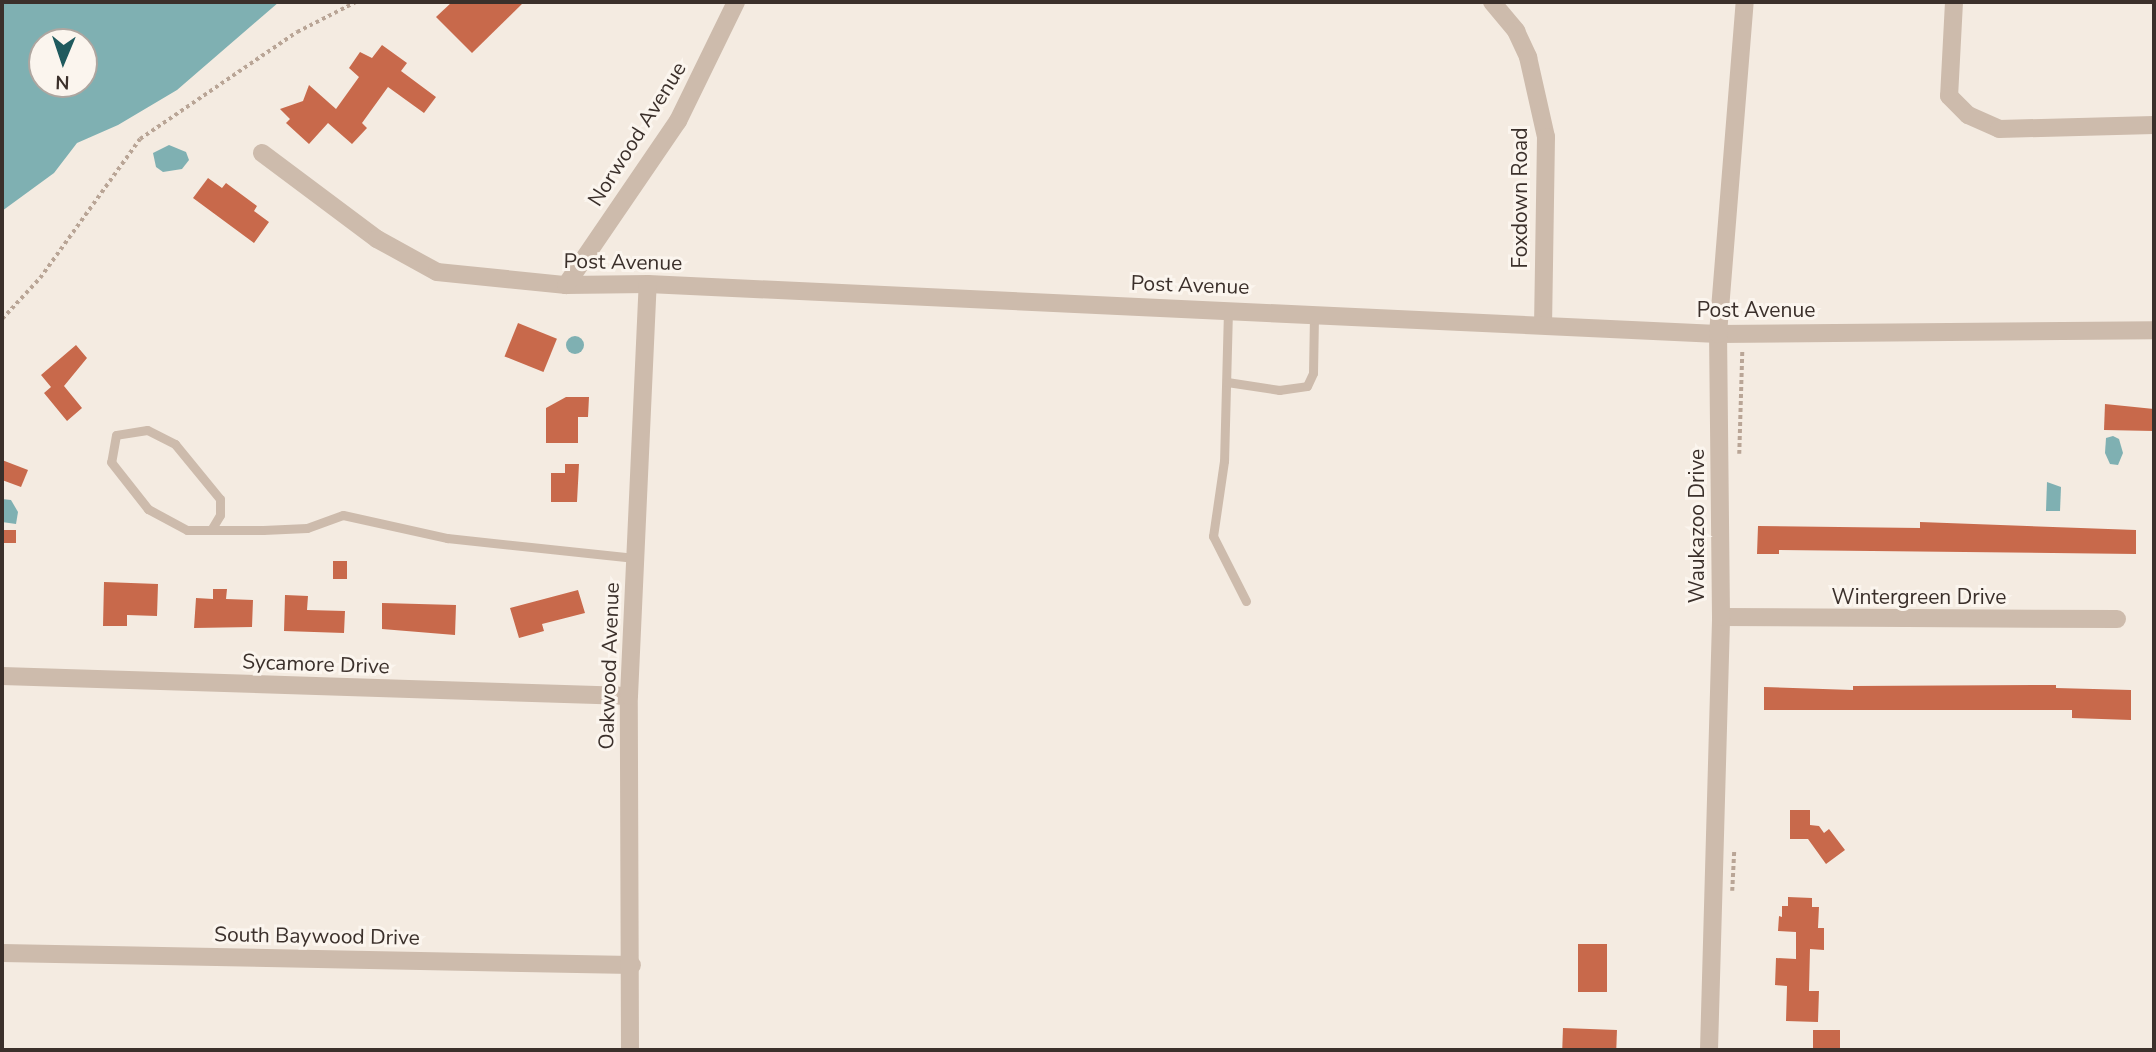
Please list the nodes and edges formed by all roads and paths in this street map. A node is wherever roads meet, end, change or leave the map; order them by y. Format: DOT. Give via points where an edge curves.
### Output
graph roads {
  1 [pos="356,2"];
  2 [pos="736,2"];
  3 [pos="1492,2"];
  4 [pos="1745,2"];
  5 [pos="1954,2"];
  6 [pos="2154,125"];
  7 [pos="262,153"];
  8 [pos="648,284"];
  9 [pos="566,285"];
  10 [pos="1228,310"];
  11 [pos="1314,314"];
  12 [pos="2,319"];
  13 [pos="1543,324"];
  14 [pos="2154,330"];
  15 [pos="1718,334"];
  16 [pos="1227,382"];
  17 [pos="211,530"];
  18 [pos="635,558"];
  19 [pos="1246,601"];
  20 [pos="1721,617"];
  21 [pos="2117,619"];
  22 [pos="2,676"];
  23 [pos="628,696"];
  24 [pos="2,953"];
  25 [pos="632,965"];
  26 [pos="630,1050"];
  27 [pos="1709,1050"];
  1 -- 12 [label="path" via="297,32 140,139 40,278"];
  2 -- 9 [label="street, Norwood Avenue" via="678,121"];
  3 -- 13 [label="street, Foxdown Road" via="1516,31 1528,57 1546,137"];
  4 -- 15 [label="street, Waukazoo Drive"];
  5 -- 6 [label="street" via="1949,96 1968,115 1999,129"];
  7 -- 9 [label="street, Post Avenue" via="377,239 437,272"];
  8 -- 9 [label="street, Post Avenue"];
  8 -- 10 [label="street, Post Avenue"];
  8 -- 18 [label="street, Oakwood Avenue"];
  10 -- 11 [label="street, Post Avenue"];
  10 -- 16 [label="lane"];
  11 -- 13 [label="street, Post Avenue"];
  11 -- 16 [label="lane" via="1313,373 1307,386 1279,390"];
  13 -- 15 [label="street, Post Avenue"];
  14 -- 15 [label="street, Post Avenue"];
  15 -- 20 [label="street, Waukazoo Drive"];
  16 -- 19 [label="lane" via="1224,461 1213,536"];
  17 -- 17 [label="lane" via="187,530 148,509 111,462 116,435 147,430 176,444 220,499 219,515"];
  17 -- 18 [label="lane" via="307,528 343,515 447,538"];
  18 -- 23 [label="street, Oakwood Avenue"];
  20 -- 21 [label="street, Wintergreen Drive"];
  20 -- 27 [label="street, Waukazoo Drive"];
  22 -- 23 [label="street, Sycamore Drive"];
  23 -- 25 [label="street, Oakwood Avenue"];
  24 -- 25 [label="street, South Baywood Drive"];
  25 -- 26 [label="street, Oakwood Avenue"];
}
